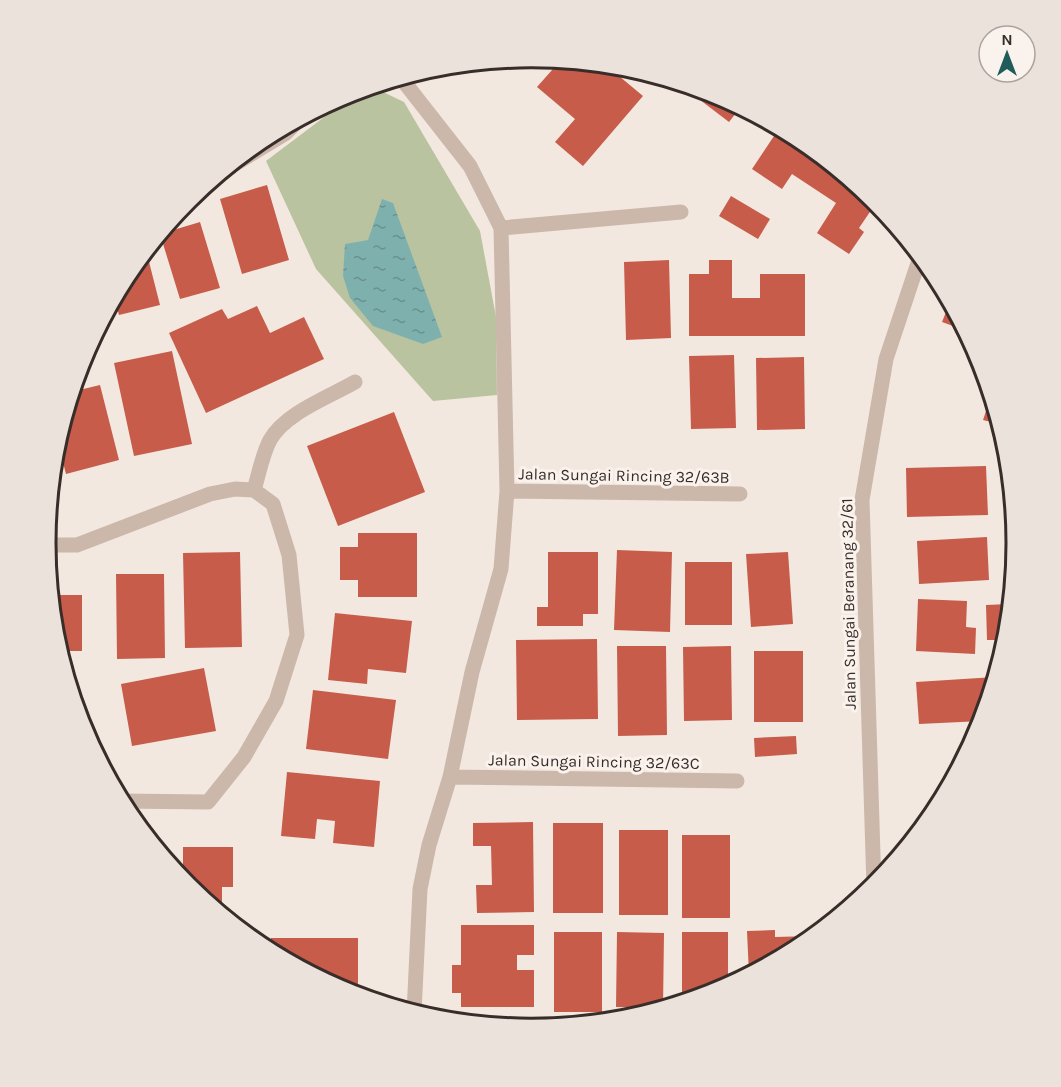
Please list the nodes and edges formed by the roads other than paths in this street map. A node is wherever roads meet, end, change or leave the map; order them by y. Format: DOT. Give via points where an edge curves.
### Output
graph roads {
  1 [pos="407,85"];
  2 [pos="681,212"];
  3 [pos="501,228"];
  4 [pos="916,268"];
  5 [pos="355,382"];
  6 [pos="255,490"];
  7 [pos="507,491"];
  8 [pos="740,494"];
  9 [pos="56,545"];
  10 [pos="450,777"];
  11 [pos="737,781"];
  12 [pos="132,801"];
  13 [pos="874,871"];
  14 [pos="414,1004"];
  1 -- 3 [label="street" via="470,166"];
  2 -- 3 [label="street"];
  3 -- 7 [label="street"];
  4 -- 13 [label="street, Jalan Sungai Beranang 32/61" via="886,359 862,500"];
  5 -- 6 [label="street" via="279,427 269,442"];
  6 -- 9 [label="street" via="210,494 77,545"];
  6 -- 12 [label="street" via="273,504 289,555 293,589 297,635 276,701 244,757 208,802"];
  7 -- 8 [label="street, Jalan Sungai Rincing 32/63B"];
  7 -- 10 [label="street" via="501,569 471,672"];
  10 -- 11 [label="street, Jalan Sungai Rincing 32/63C"];
  10 -- 14 [label="street" via="420,889"];
}
